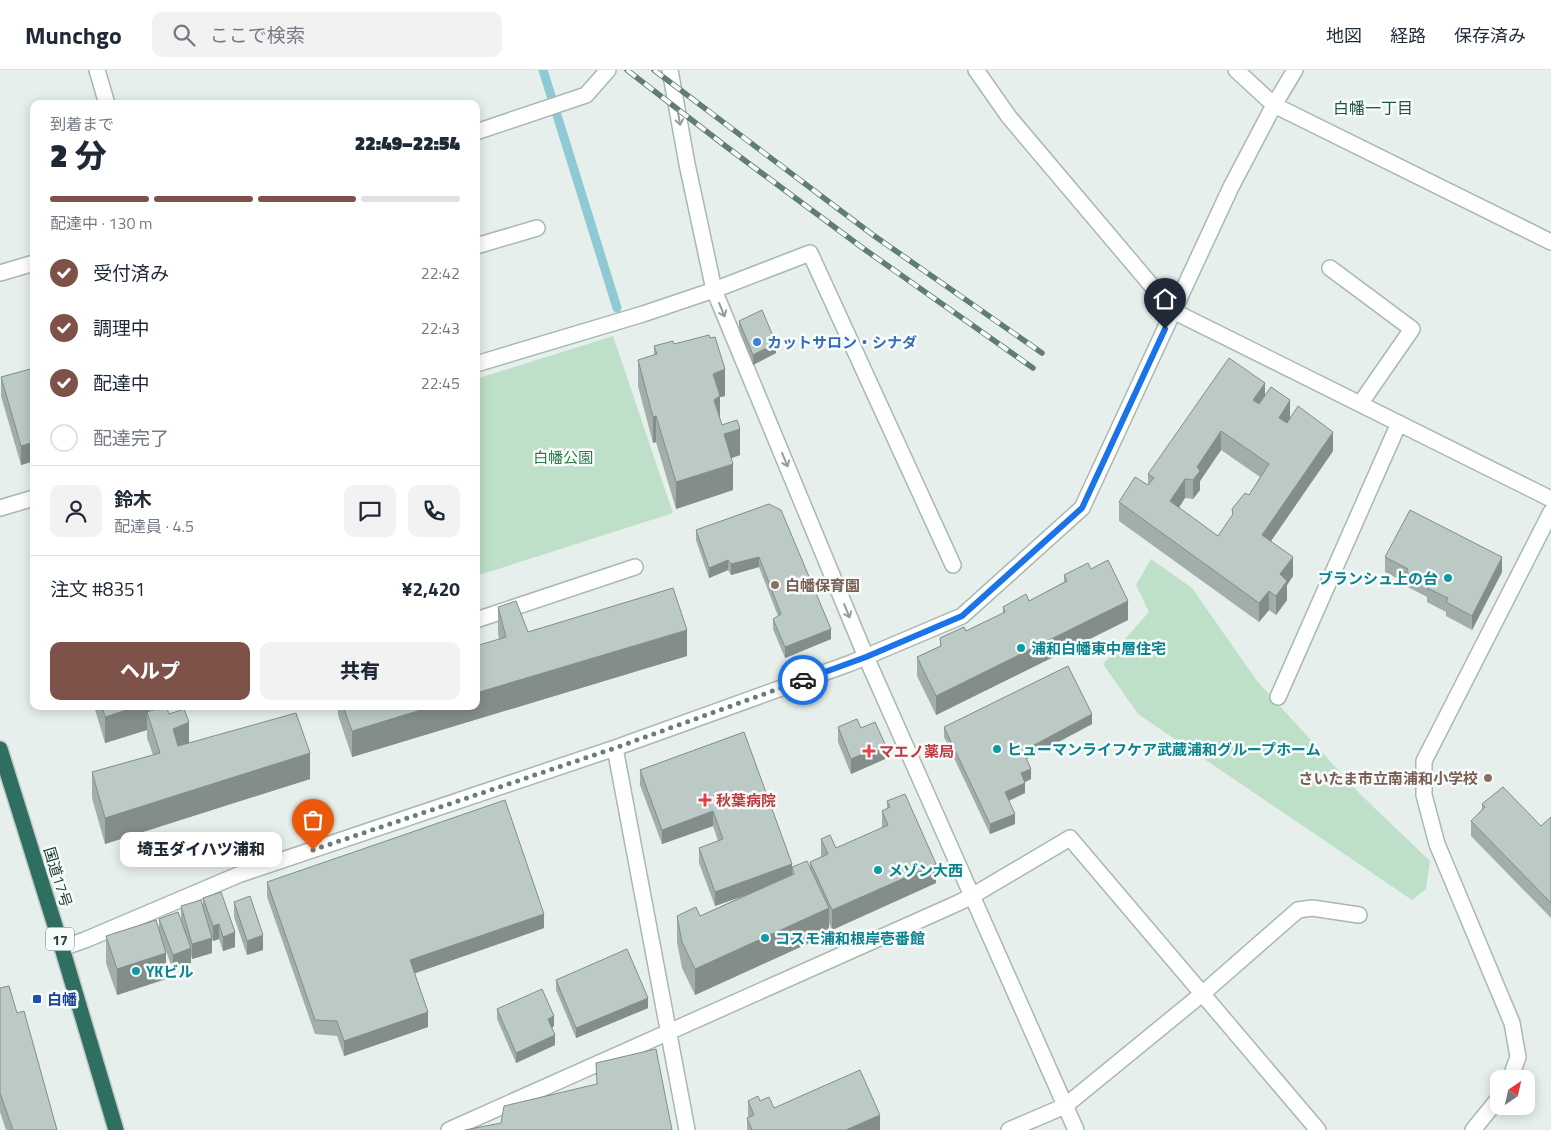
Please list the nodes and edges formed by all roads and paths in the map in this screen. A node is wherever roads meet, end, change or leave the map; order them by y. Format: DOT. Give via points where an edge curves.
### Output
graph roads {
  1 [pos="97,70"];
  2 [pos="608,70"];
  3 [pos="670,70"];
  4 [pos="976,70"];
  5 [pos="1236,70"];
  6 [pos="1295,70"];
  7 [pos="106,100"];
  8 [pos="1274,106"];
  9 [pos="480,131"];
  10 [pos="537,228"];
  11 [pos="1551,242"];
  12 [pos="480,245"];
  13 [pos="30,264"];
  14 [pos="1330,268"];
  15 [pos="0,273"];
  16 [pos="714,290"];
  17 [pos="1173,311"];
  18 [pos="480,363"];
  19 [pos="1360,404"];
  20 [pos="1399,423"];
  21 [pos="30,499"];
  22 [pos="1551,499"];
  23 [pos="0,508"];
  24 [pos="1551,512"];
  25 [pos="953,565"];
  26 [pos="635,567"];
  27 [pos="480,619"];
  28 [pos="866,657"];
  29 [pos="1278,697"];
  30 [pos="615,748"];
  31 [pos="0,749"];
  32 [pos="972,896"];
  33 [pos="1359,915"];
  34 [pos="62,948"];
  35 [pos="1202,994"];
  36 [pos="669,1033"];
  37 [pos="1513,1070"];
  38 [pos="1065,1106"];
  39 [pos="1490,1109"];
  40 [pos="116,1130"];
  41 [pos="449,1130"];
  42 [pos="687,1130"];
  43 [pos="1009,1130"];
  44 [pos="1076,1130"];
  45 [pos="1318,1130"];
  46 [pos="1473,1130"];
  1 -- 7 [label="street"];
  2 -- 9 [label="street" via="586,95"];
  3 -- 16 [label="street, one-way"];
  4 -- 17 [label="street" via="1009,117"];
  5 -- 8 [label="street"];
  6 -- 8 [label="street"];
  8 -- 11 [label="street"];
  8 -- 17 [label="street" via="1231,187"];
  10 -- 12 [label="street"];
  13 -- 15 [label="street"];
  14 -- 19 [label="street" via="1412,329"];
  16 -- 18 [label="street"];
  16 -- 25 [label="street" via="810,253"];
  16 -- 28 [label="street, one-way"];
  17 -- 19 [label="street"];
  17 -- 28 [label="street" via="1082,508 962,616"];
  19 -- 20 [label="street"];
  20 -- 22 [label="street"];
  20 -- 29 [label="street"];
  21 -- 23 [label="street"];
  24 -- 37 [label="street" via="1424,761 1424,795 1437,844 1512,1023 1518,1057"];
  26 -- 27 [label="street"];
  28 -- 30 [label="street"];
  28 -- 32 [label="street"];
  30 -- 34 [label="street" via="238,875"];
  30 -- 36 [label="street"];
  31 -- 34 [label="highway, 国道17号 / 17"];
  32 -- 35 [label="street" via="1070,838"];
  32 -- 36 [label="street"];
  32 -- 38 [label="street"];
  33 -- 35 [label="street" via="1312,908 1298,910"];
  34 -- 40 [label="highway, 国道17号 / 17"];
  35 -- 38 [label="street"];
  35 -- 45 [label="street"];
  36 -- 41 [label="street"];
  36 -- 42 [label="street"];
  38 -- 43 [label="street"];
  38 -- 44 [label="street"];
  39 -- 46 [label="street"];
}
